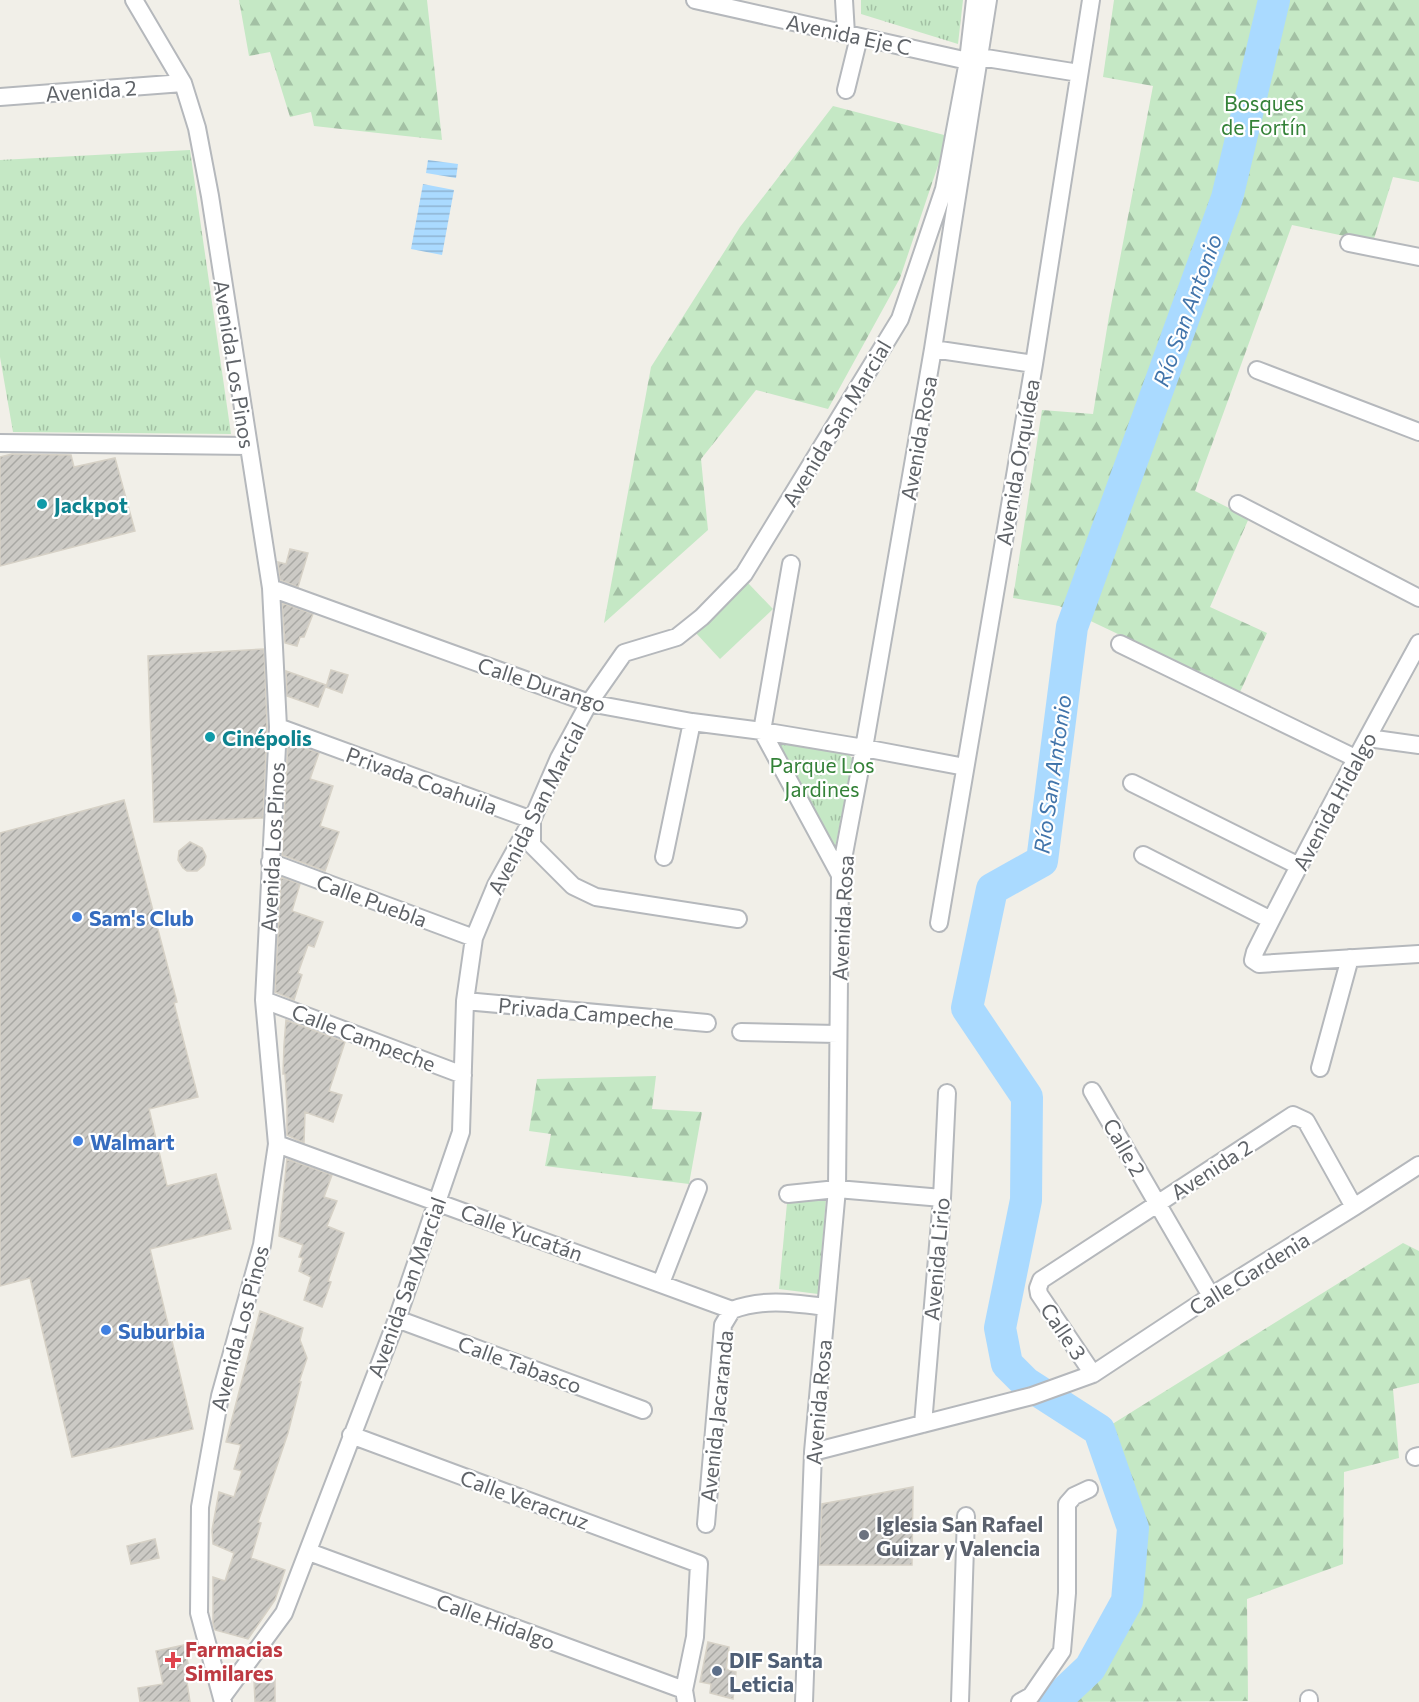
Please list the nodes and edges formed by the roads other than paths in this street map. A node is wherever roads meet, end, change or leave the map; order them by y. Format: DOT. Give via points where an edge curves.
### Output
graph roads {
  1 [pos="134,0"];
  2 [pos="695,0"];
  3 [pos="844,0"];
  4 [pos="975,0"];
  5 [pos="988,0"];
  6 [pos="1090,0"];
  7 [pos="733,4"];
  8 [pos="852,35"];
  9 [pos="974,59"];
  10 [pos="1080,73"];
  11 [pos="183,83"];
  12 [pos="846,90"];
  13 [pos="0,97"];
  14 [pos="1349,243"];
  15 [pos="1419,257"];
  16 [pos="933,349"];
  17 [pos="1034,364"];
  18 [pos="1257,370"];
  19 [pos="1419,432"];
  20 [pos="0,443"];
  21 [pos="248,446"];
  22 [pos="1238,504"];
  23 [pos="791,564"];
  24 [pos="271,588"];
  25 [pos="1419,598"];
  26 [pos="1419,643"];
  27 [pos="1120,644"];
  28 [pos="589,703"];
  29 [pos="692,722"];
  30 [pos="278,727"];
  31 [pos="762,731"];
  32 [pos="1368,738"];
  33 [pos="1419,745"];
  34 [pos="864,748"];
  35 [pos="1356,758"];
  36 [pos="965,767"];
  37 [pos="1132,783"];
  38 [pos="532,820"];
  39 [pos="1143,855"];
  40 [pos="664,857"];
  41 [pos="270,862"];
  42 [pos="1299,866"];
  43 [pos="840,875"];
  44 [pos="738,919"];
  45 [pos="1271,920"];
  46 [pos="939,923"];
  47 [pos="474,938"];
  48 [pos="1419,954"];
  49 [pos="1350,958"];
  50 [pos="264,1000"];
  51 [pos="465,1001"];
  52 [pos="707,1023"];
  53 [pos="741,1032"];
  54 [pos="838,1034"];
  55 [pos="1320,1068"];
  56 [pos="463,1075"];
  57 [pos="1092,1091"];
  58 [pos="947,1093"];
  59 [pos="277,1143"];
  60 [pos="1419,1165"];
  61 [pos="698,1188"];
  62 [pos="837,1189"];
  63 [pos="788,1194"];
  64 [pos="942,1198"];
  65 [pos="437,1201"];
  66 [pos="1158,1203"];
  67 [pos="1354,1207"];
  68 [pos="661,1283"];
  69 [pos="1038,1288"];
  70 [pos="1211,1296"];
  71 [pos="826,1307"];
  72 [pos="732,1310"];
  73 [pos="397,1319"];
  74 [pos="1085,1377"];
  75 [pos="643,1410"];
  76 [pos="923,1425"];
  77 [pos="351,1435"];
  78 [pos="813,1452"];
  79 [pos="1089,1489"];
  80 [pos="966,1516"];
  81 [pos="706,1524"];
  82 [pos="309,1552"];
  83 [pos="685,1696"];
  84 [pos="223,1699"];
  85 [pos="1026,1699"];
  86 [pos="804,1702"];
  87 [pos="960,1702"];
  1 -- 11 [label="street, Avenida Los Pinos"];
  2 -- 7 [label="street, Avenida Eje C"];
  3 -- 8 [label="street"];
  4 -- 9 [label="street, Avenida San Marcial"];
  5 -- 9 [label="street, Avenida Rosa"];
  6 -- 10 [label="street, Avenida Orquídea"];
  7 -- 8 [label="street, Avenida Eje C"];
  8 -- 9 [label="street, Avenida Eje C"];
  8 -- 12 [label="street"];
  9 -- 10 [label="street, Avenida Eje C"];
  9 -- 16 [label="street, Avenida Rosa"];
  9 -- 28 [label="street, Avenida San Marcial" via="944,189 900,319 744,574 677,637 624,652"];
  10 -- 17 [label="street, Avenida Orquídea"];
  11 -- 13 [label="street, Avenida 2"];
  11 -- 21 [label="street, Avenida Los Pinos" via="210,196"];
  14 -- 15 [label="street"];
  16 -- 17 [label="street"];
  16 -- 34 [label="street, Avenida Rosa"];
  17 -- 36 [label="street, Avenida Orquídea"];
  18 -- 19 [label="street"];
  20 -- 21 [label="street"];
  21 -- 24 [label="street, Avenida Los Pinos"];
  22 -- 25 [label="street"];
  23 -- 31 [label="street"];
  24 -- 28 [label="street, Calle Durango"];
  24 -- 30 [label="street, Avenida Los Pinos"];
  26 -- 32 [label="street, Avenida Hidalgo"];
  27 -- 35 [label="street"];
  28 -- 29 [label="street, Calle Durango"];
  28 -- 38 [label="street, Avenida San Marcial"];
  29 -- 31 [label="street, Calle Durango"];
  29 -- 40 [label="street"];
  30 -- 38 [label="street, Privada Coahuila"];
  30 -- 41 [label="street, Avenida Los Pinos"];
  31 -- 34 [label="street, Calle Durango"];
  31 -- 43 [label="street"];
  32 -- 33 [label="street"];
  32 -- 35 [label="street, Avenida Hidalgo"];
  34 -- 36 [label="street, Calle Durango"];
  34 -- 43 [label="street, Avenida Rosa"];
  35 -- 42 [label="street, Avenida Hidalgo"];
  36 -- 46 [label="street, Avenida Orquídea"];
  37 -- 42 [label="street"];
  38 -- 44 [label="street" via="532,844 573,886 596,897"];
  38 -- 47 [label="street, Avenida San Marcial" via="495,885"];
  39 -- 45 [label="street"];
  41 -- 47 [label="street, Calle Puebla"];
  41 -- 50 [label="street, Avenida Los Pinos"];
  42 -- 45 [label="street, Avenida Hidalgo"];
  43 -- 54 [label="street, Avenida Rosa"];
  45 -- 49 [label="street, Avenida Hidalgo" via="1255,952 1253,960 1259,964"];
  47 -- 51 [label="street, Avenida San Marcial"];
  48 -- 49 [label="street"];
  49 -- 55 [label="street"];
  50 -- 56 [label="street, Calle Campeche"];
  50 -- 59 [label="street, Avenida Los Pinos"];
  51 -- 52 [label="street, Privada Campeche"];
  51 -- 56 [label="street, Avenida San Marcial"];
  53 -- 54 [label="street"];
  54 -- 62 [label="street, Avenida Rosa"];
  56 -- 65 [label="street, Avenida San Marcial" via="461,1132"];
  57 -- 66 [label="street, Calle 2"];
  58 -- 64 [label="street, Avenida Lirio"];
  59 -- 65 [label="street, Calle Yucatán"];
  59 -- 84 [label="street, Avenida Los Pinos" via="262,1245 220,1396 200,1507 199,1613"];
  60 -- 67 [label="street, Calle Gardenia"];
  61 -- 68 [label="street"];
  62 -- 63 [label="street"];
  62 -- 64 [label="street"];
  62 -- 71 [label="street, Avenida Rosa"];
  64 -- 76 [label="street, Avenida Lirio"];
  65 -- 68 [label="street, Calle Yucatán"];
  65 -- 73 [label="street, Avenida San Marcial"];
  66 -- 67 [label="street, Avenida 2" via="1293,1115 1306,1121"];
  66 -- 69 [label="street, Avenida 2" via="1041,1280"];
  66 -- 70 [label="street, Calle 2"];
  67 -- 70 [label="street, Calle Gardenia"];
  68 -- 72 [label="street, Calle Yucatán"];
  69 -- 74 [label="street, Calle 3"];
  70 -- 74 [label="street, Calle Gardenia"];
  71 -- 72 [label="street" via="777,1301"];
  71 -- 78 [label="street, Avenida Rosa"];
  72 -- 81 [label="street, Avenida Jacaranda" via="723,1325"];
  73 -- 75 [label="street, Calle Tabasco"];
  73 -- 77 [label="street, Avenida San Marcial"];
  74 -- 76 [label="street, Calle Gardenia" via="1032,1396"];
  76 -- 78 [label="street"];
  77 -- 82 [label="street, Avenida San Marcial"];
  77 -- 83 [label="street, Calle Veracruz" via="699,1564 695,1637"];
  78 -- 86 [label="street, Avenida Rosa"];
  79 -- 85 [label="street" via="1067,1504 1067,1593 1062,1652"];
  80 -- 87 [label="street"];
  82 -- 83 [label="street, Calle Hidalgo"];
  82 -- 84 [label="street, Avenida San Marcial" via="284,1613"];
}
